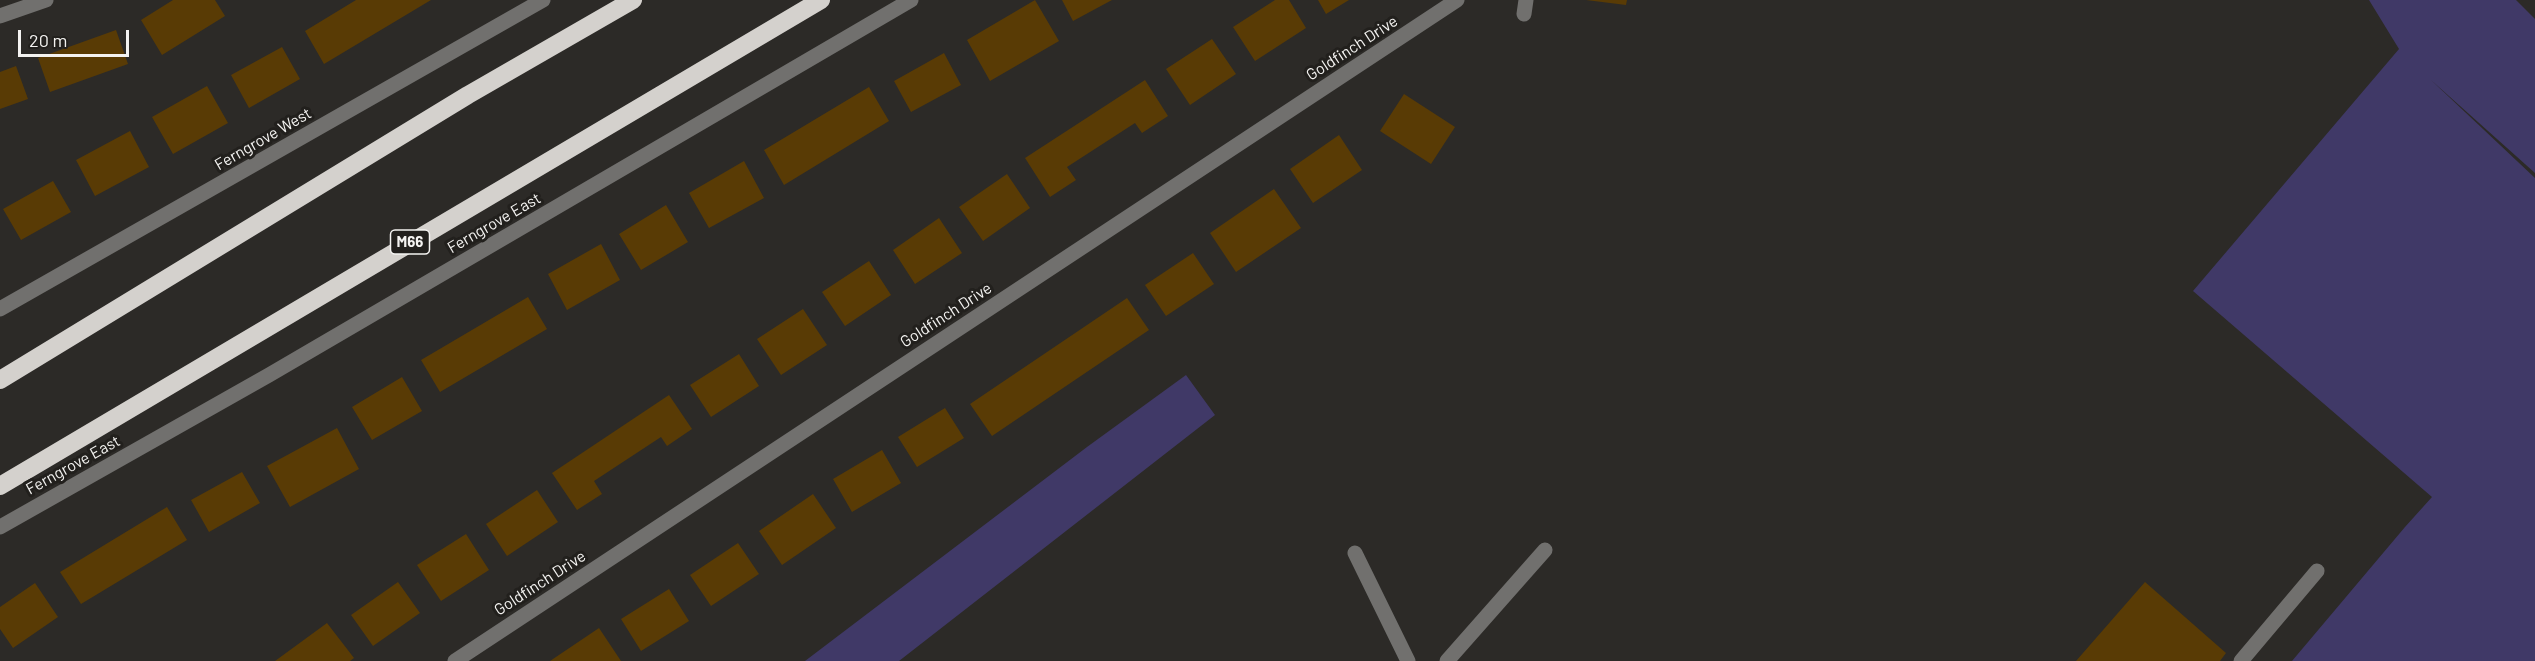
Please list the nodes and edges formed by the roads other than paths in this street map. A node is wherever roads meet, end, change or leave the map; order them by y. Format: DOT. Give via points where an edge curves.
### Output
graph roads {
  1 [pos="46,0"];
  2 [pos="543,0"];
  3 [pos="633,0"];
  4 [pos="821,0"];
  5 [pos="911,0"];
  6 [pos="1457,0"];
  7 [pos="0,16"];
  8 [pos="0,309"];
  9 [pos="0,380"];
  10 [pos="0,486"];
  11 [pos="0,527"];
  12 [pos="1545,550"];
  13 [pos="1355,553"];
  14 [pos="2317,571"];
  15 [pos="455,661"];
  16 [pos="1408,661"];
  17 [pos="1447,661"];
  18 [pos="2241,661"];
  1 -- 7 [label="street"];
  2 -- 8 [label="street, Ferngrove West"];
  3 -- 9 [label="highway" via="468,95"];
  4 -- 10 [label="highway, M66"];
  5 -- 11 [label="street, Ferngrove East" via="269,375"];
  6 -- 15 [label="street, Goldfinch Drive"];
  12 -- 17 [label="street"];
  13 -- 16 [label="street"];
  14 -- 18 [label="street"];
}
